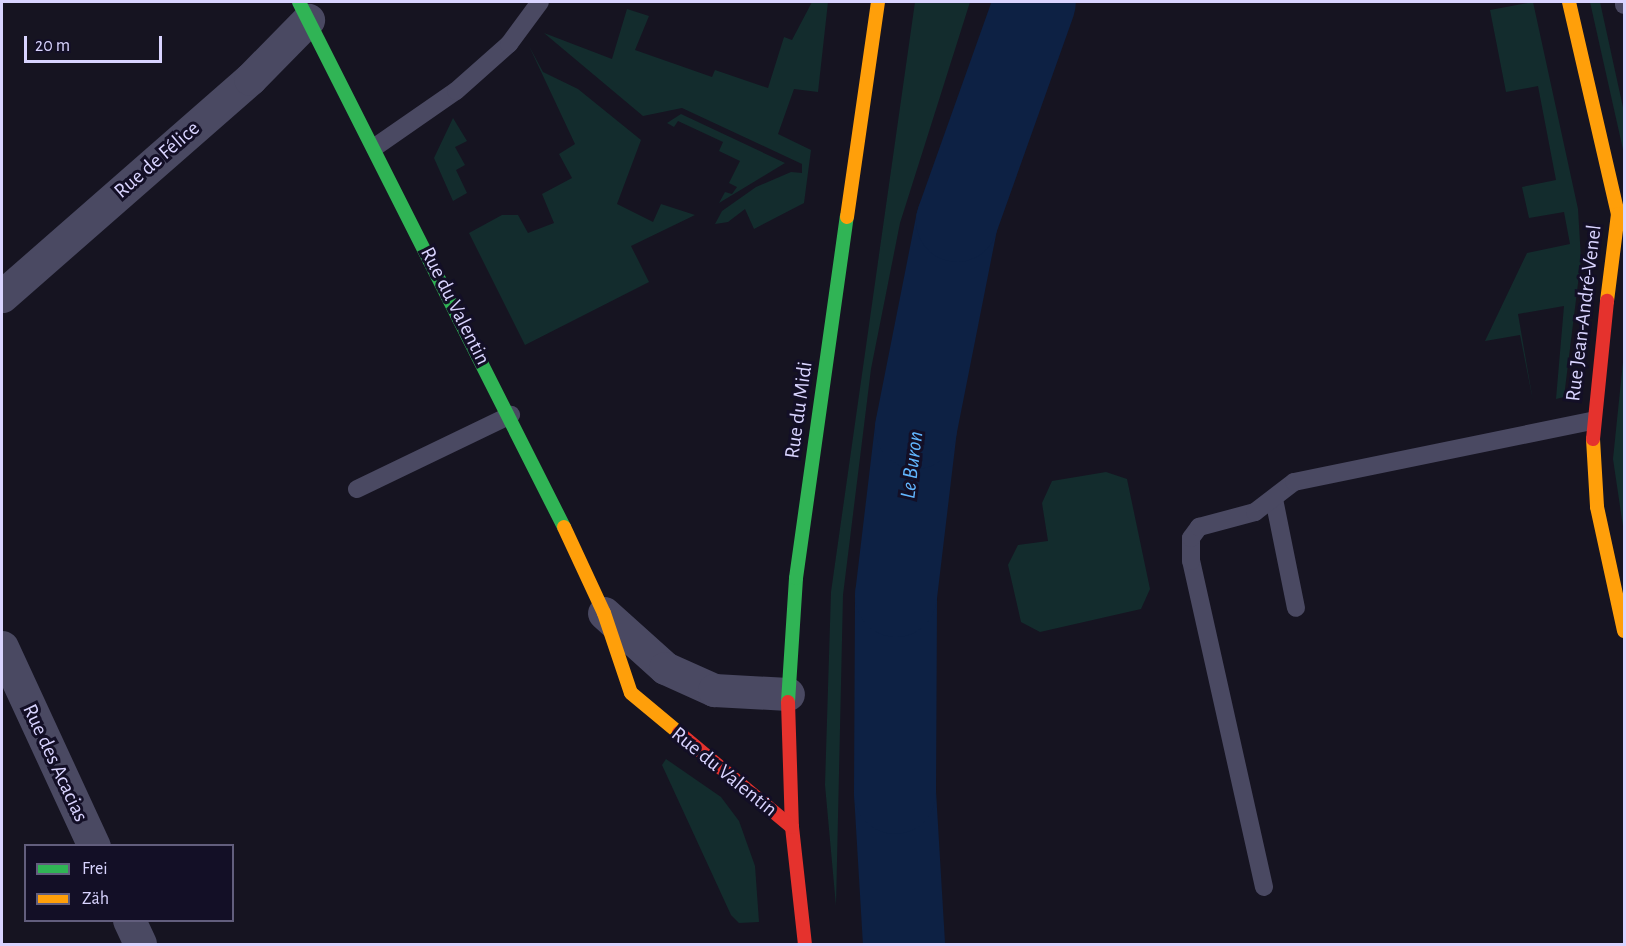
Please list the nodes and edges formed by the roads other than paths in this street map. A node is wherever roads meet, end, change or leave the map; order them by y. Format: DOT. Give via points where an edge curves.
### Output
graph roads {
  1 [pos="540,2"];
  2 [pos="878,2"];
  3 [pos="1569,2"];
  4 [pos="304,11"];
  5 [pos="375,147"];
  6 [pos="1621,250"];
  7 [pos="2,296"];
  8 [pos="511,415"];
  9 [pos="1592,421"];
  10 [pos="357,489"];
  11 [pos="1274,499"];
  12 [pos="1296,608"];
  13 [pos="1622,611"];
  14 [pos="604,614"];
  15 [pos="1624,631"];
  16 [pos="2,647"];
  17 [pos="788,694"];
  18 [pos="792,827"];
  19 [pos="93,844"];
  20 [pos="1264,887"];
  21 [pos="129,922"];
  22 [pos="140,945"];
  23 [pos="805,945"];
  1 -- 5 [label="lane" via="509,44 465,83"];
  2 -- 17 [label="street, Rue du Midi" via="796,578"];
  3 -- 6 [label="street, Rue Jean-André-Venel" via="1618,214"];
  4 -- 5 [label="street, Rue du Valentin"];
  4 -- 7 [label="street, Rue de Félice" via="250,79"];
  5 -- 8 [label="street, Rue du Valentin"];
  6 -- 9 [label="street, Rue Jean-André-Venel"];
  8 -- 10 [label="lane"];
  8 -- 14 [label="street, Rue du Valentin"];
  9 -- 11 [label="lane" via="1294,482"];
  9 -- 13 [label="street, Rue Jean-André-Venel" via="1597,507"];
  11 -- 12 [label="lane"];
  11 -- 20 [label="lane" via="1255,512 1200,527 1191,538 1191,561"];
  13 -- 15 [label="street, Rue Jean-André-Venel"];
  14 -- 17 [label="street, Rue du Valentin" via="675,673 714,690"];
  14 -- 18 [label="street, Rue du Valentin" via="631,693"];
  16 -- 19 [label="street, Rue des Acacias"];
  17 -- 18 [label="street, Rue du Midi"];
  18 -- 23 [label="street, Rue du Valentin"];
  21 -- 22 [label="street"];
}
